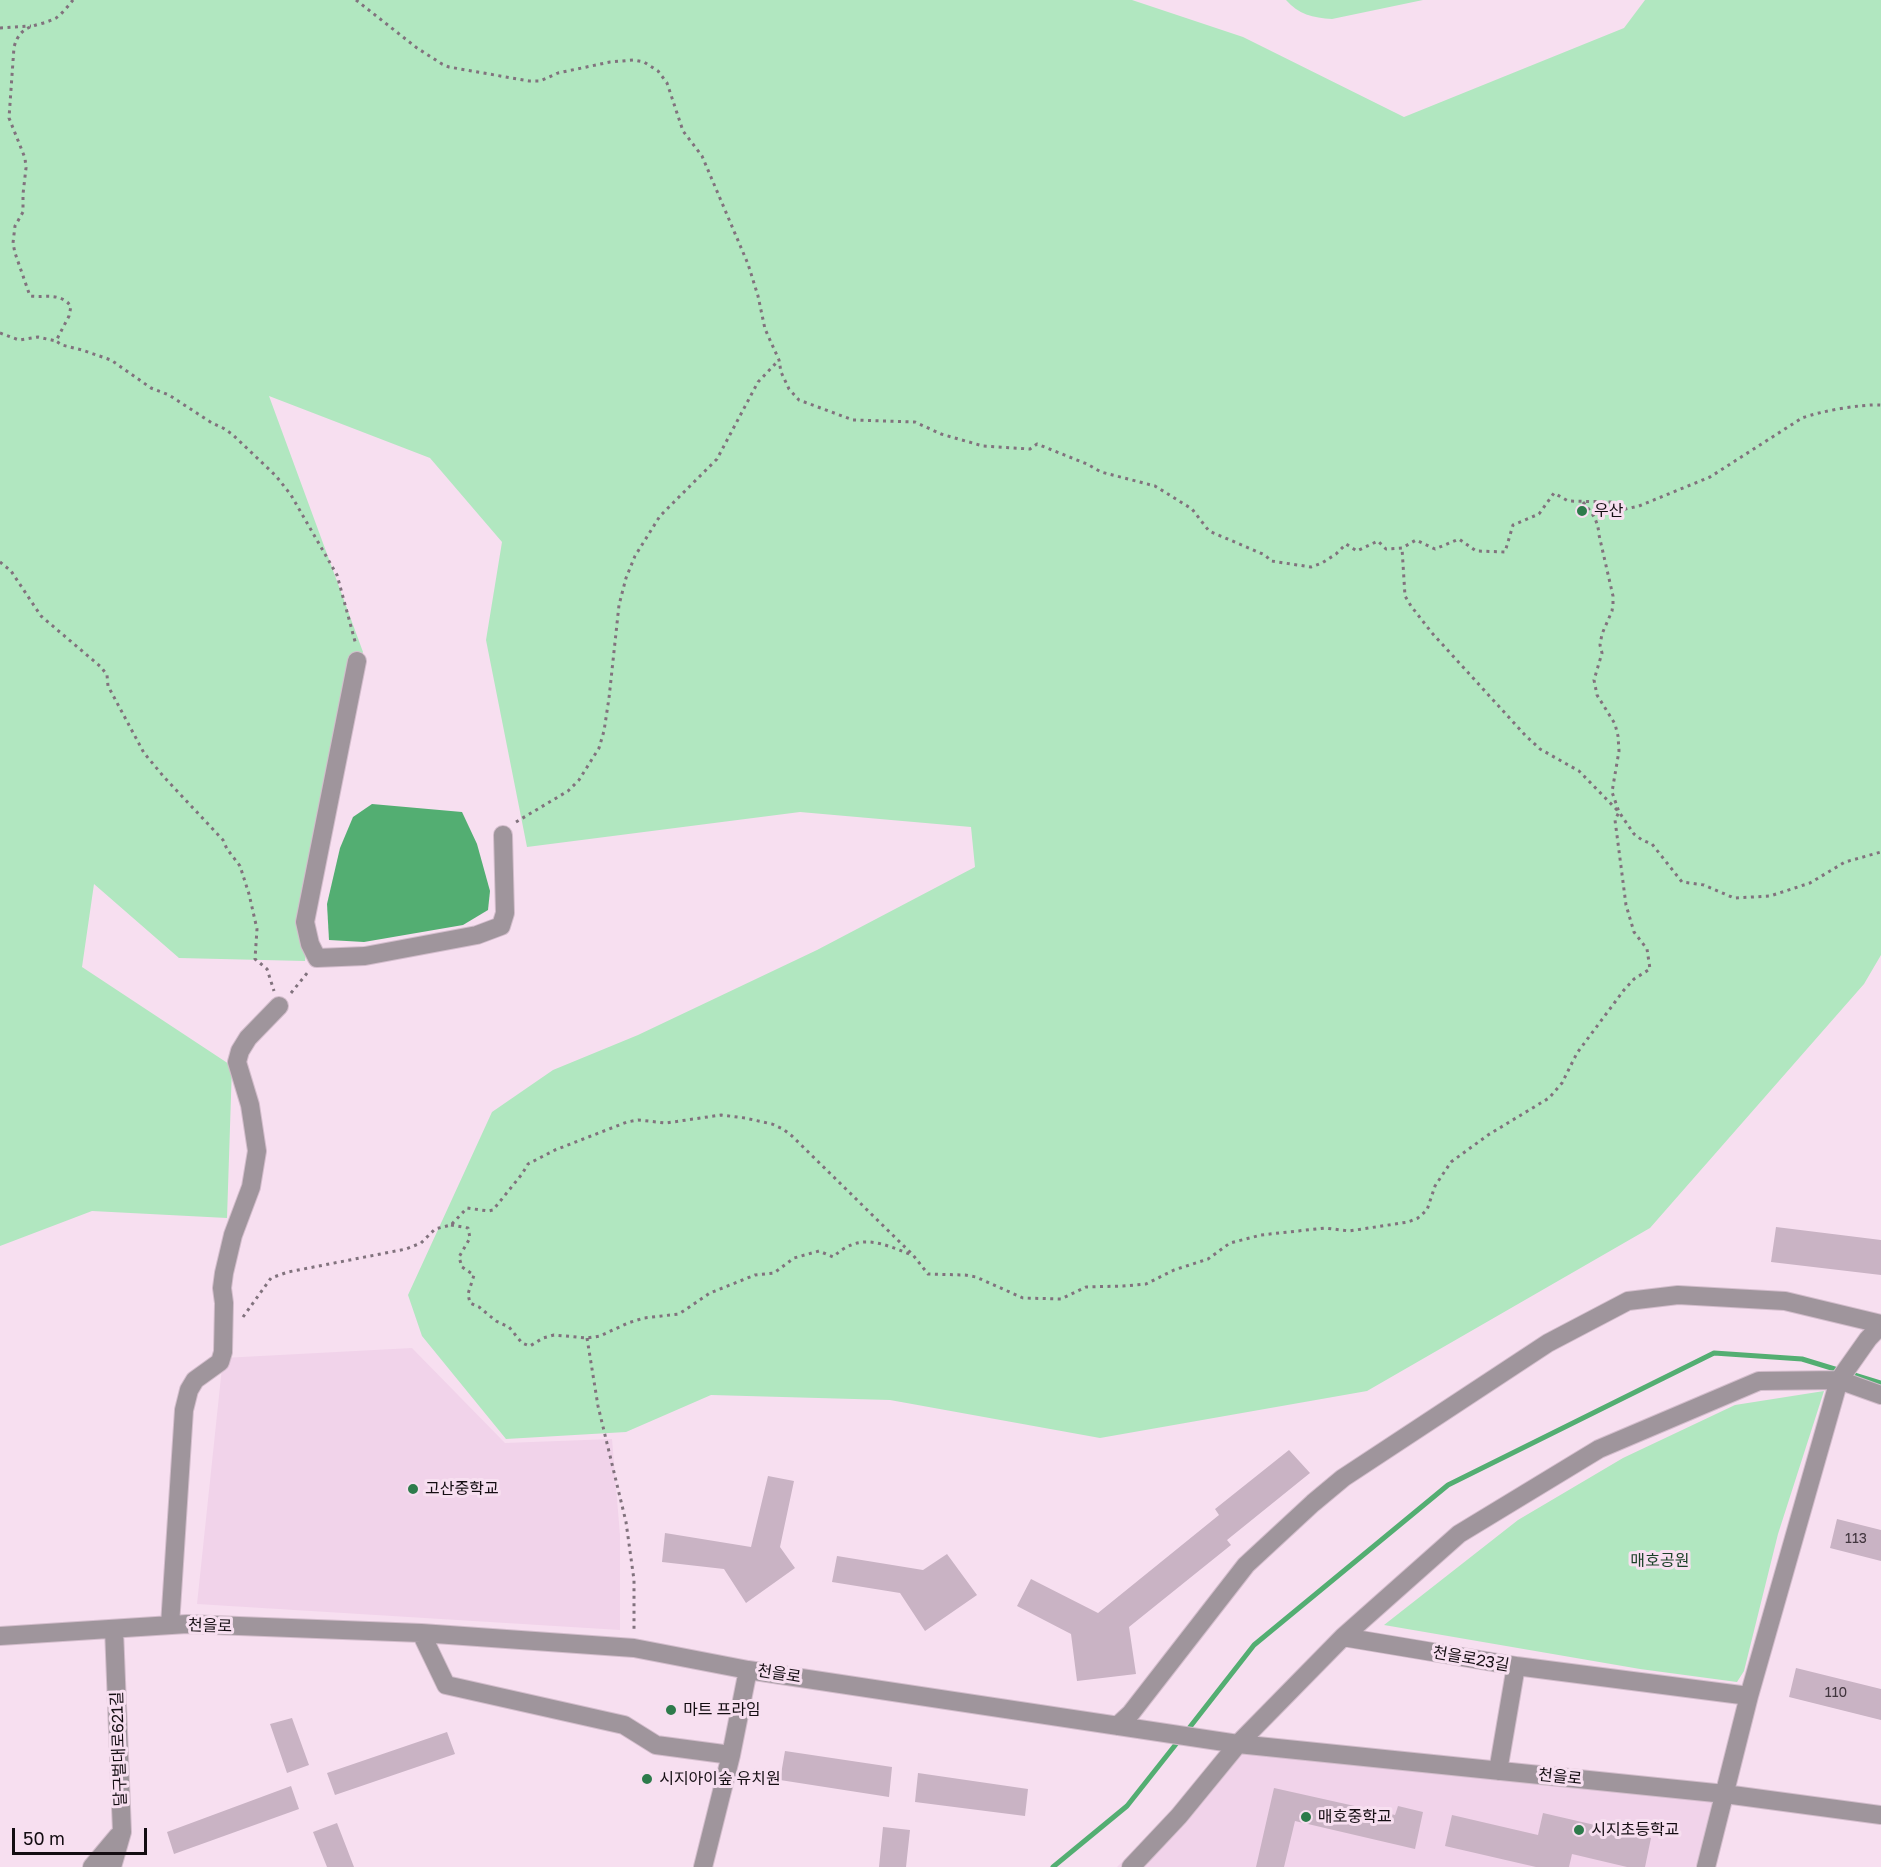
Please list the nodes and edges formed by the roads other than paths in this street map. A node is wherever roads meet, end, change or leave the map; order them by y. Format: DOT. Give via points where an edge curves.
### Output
graph roads {
  1 [pos="357,661"];
  2 [pos="503,836"];
  3 [pos="279,1006"];
  4 [pos="1881,1325"];
  5 [pos="1839,1380"];
  6 [pos="1881,1395"];
  7 [pos="170,1625"];
  8 [pos="114,1629"];
  9 [pos="421,1633"];
  10 [pos="0,1636"];
  11 [pos="1343,1637"];
  12 [pos="1516,1666"];
  13 [pos="748,1670"];
  14 [pos="1749,1696"];
  15 [pos="1126,1727"];
  16 [pos="1238,1744"];
  17 [pos="731,1755"];
  18 [pos="1498,1771"];
  19 [pos="1725,1794"];
  20 [pos="1881,1815"];
  21 [pos="122,1832"];
  22 [pos="92,1867"];
  23 [pos="112,1867"];
  24 [pos="703,1867"];
  25 [pos="1131,1867"];
  26 [pos="1706,1867"];
  1 -- 2 [label="street" via="305,922 317,958 365,956 477,935 501,926 505,913"];
  3 -- 7 [label="street" via="248,1038 237,1062 250,1105 257,1151 251,1187 232,1235 224,1273 224,1352 220,1362 195,1380 184,1410"];
  4 -- 5 [label="street"];
  4 -- 15 [label="street" via="1785,1301 1678,1295 1628,1301 1548,1343 1343,1478 1313,1503 1245,1565 1131,1713"];
  5 -- 6 [label="street"];
  5 -- 11 [label="street" via="1759,1381 1599,1449 1459,1534"];
  5 -- 14 [label="street"];
  7 -- 8 [label="street, 천을로"];
  7 -- 9 [label="street, 천을로"];
  8 -- 10 [label="street, 천을로"];
  8 -- 21 [label="street, 달구벌대로621길"];
  9 -- 13 [label="street, 천을로" via="634,1648"];
  9 -- 17 [label="street" via="446,1684 624,1725 656,1745"];
  11 -- 12 [label="street, 천을로23길"];
  11 -- 16 [label="street"];
  12 -- 14 [label="street, 천을로23길"];
  12 -- 18 [label="street"];
  13 -- 15 [label="street, 천을로"];
  13 -- 17 [label="street"];
  14 -- 19 [label="street"];
  15 -- 16 [label="street, 천을로"];
  16 -- 18 [label="street, 천을로"];
  16 -- 25 [label="street"];
  17 -- 24 [label="street"];
  18 -- 19 [label="street, 천을로"];
  19 -- 20 [label="street, 천을로"];
  19 -- 26 [label="street"];
  21 -- 22 [label="street"];
  21 -- 23 [label="street, 달구벌대로621길"];
}
